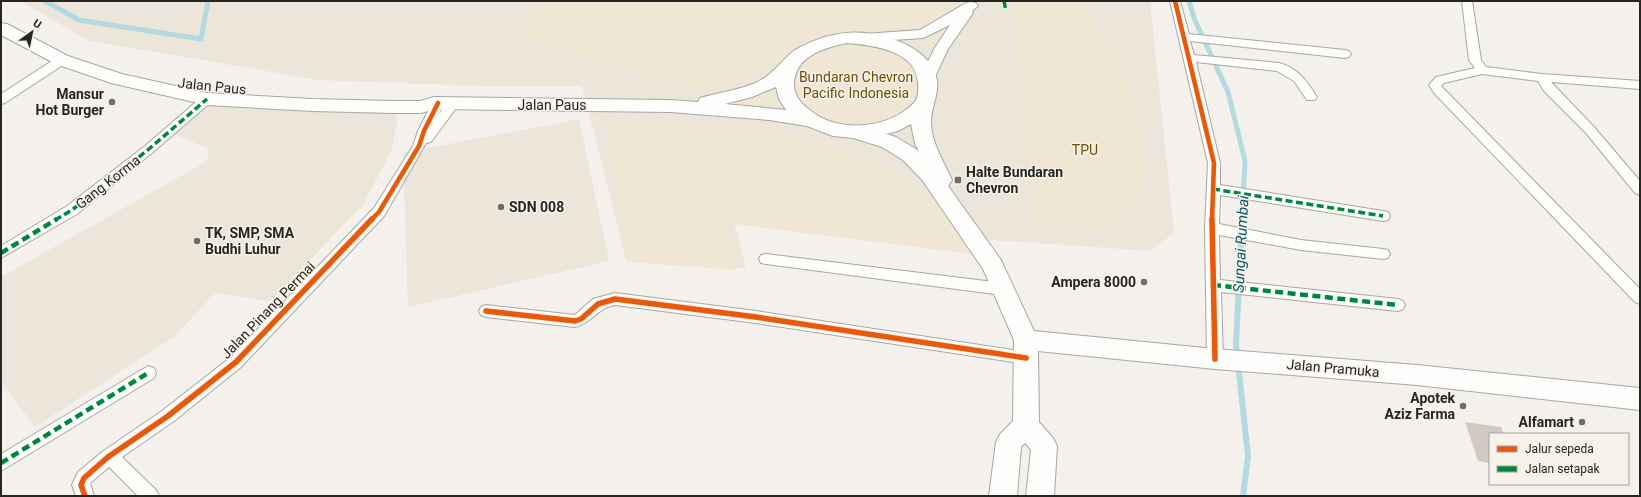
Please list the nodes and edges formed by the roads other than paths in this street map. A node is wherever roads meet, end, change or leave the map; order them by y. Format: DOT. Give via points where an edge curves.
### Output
graph roads {
  1 [pos="1175,1"];
  2 [pos="1467,1"];
  3 [pos="972,3"];
  4 [pos="1,15"];
  5 [pos="1,28"];
  6 [pos="864,38"];
  7 [pos="1190,38"];
  8 [pos="1345,54"];
  9 [pos="1189,58"];
  10 [pos="62,60"];
  11 [pos="787,70"];
  12 [pos="1482,70"];
  13 [pos="928,78"];
  14 [pos="1542,78"];
  15 [pos="1640,85"];
  16 [pos="1311,97"];
  17 [pos="207,99"];
  18 [pos="1,100"];
  19 [pos="442,104"];
  20 [pos="924,104"];
  21 [pos="670,106"];
  22 [pos="811,120"];
  23 [pos="855,132"];
  24 [pos="1213,189"];
  25 [pos="1640,190"];
  26 [pos="958,214"];
  27 [pos="1383,216"];
  28 [pos="1212,228"];
  29 [pos="1,253"];
  30 [pos="1383,254"];
  31 [pos="766,259"];
  32 [pos="1213,285"];
  33 [pos="1002,289"];
  34 [pos="1640,298"];
  35 [pos="1398,305"];
  36 [pos="486,310"];
  37 [pos="1026,349"];
  38 [pos="1215,359"];
  39 [pos="148,373"];
  40 [pos="1640,399"];
  41 [pos="1018,434"];
  42 [pos="108,457"];
  43 [pos="1,463"];
  44 [pos="85,496"];
  45 [pos="150,496"];
  46 [pos="1003,496"];
  47 [pos="1040,496"];
  1 -- 7 [label="street"];
  2 -- 12 [label="street" via="1475,60"];
  3 -- 6 [label="street" via="940,26 923,34"];
  3 -- 13 [label="street" via="941,48"];
  4 -- 19 [label="main road, Jalan Paus" via="128,71 167,81 220,89 425,99"];
  5 -- 10 [label="main road, Jalan Paus"];
  6 -- 11 [label="main road" via="847,38 818,44 795,59"];
  6 -- 13 [label="main road" via="881,41 911,55 922,65"];
  7 -- 8 [label="street"];
  7 -- 9 [label="street"];
  9 -- 16 [label="street" via="1279,67 1291,71"];
  9 -- 24 [label="street" via="1214,163"];
  10 -- 17 [label="main road, Jalan Paus" via="118,79"];
  10 -- 18 [label="street"];
  11 -- 21 [label="main road, Jalan Paus" via="768,84 745,93 711,102"];
  11 -- 22 [label="main road" via="784,82 786,95 795,108"];
  12 -- 14 [label="street"];
  12 -- 34 [label="street" via="1440,80 1436,85 1438,90"];
  13 -- 20 [label="main road" via="928,92"];
  14 -- 15 [label="street"];
  14 -- 25 [label="street" via="1548,88 1590,130"];
  17 -- 19 [label="main road, Jalan Paus" via="394,107"];
  17 -- 29 [label="street, Gang Korma" via="72,210"];
  19 -- 21 [label="main road, Jalan Paus"];
  19 -- 42 [label="street, Jalan Pinang Permai" via="426,140 419,146 379,212 236,362 168,416"];
  20 -- 23 [label="main road" via="914,115 898,124 878,130"];
  20 -- 26 [label="main road" via="921,123 925,144"];
  21 -- 22 [label="main road, Jalan Paus"];
  22 -- 23 [label="main road" via="832,128"];
  23 -- 26 [label="main road" via="889,142 910,155 930,176"];
  24 -- 27 [label="street"];
  24 -- 28 [label="street"];
  26 -- 33 [label="main road" via="993,266"];
  28 -- 30 [label="street" via="1301,245"];
  28 -- 32 [label="street"];
  31 -- 33 [label="street"];
  32 -- 35 [label="street"];
  32 -- 38 [label="street"];
  33 -- 37 [label="main road"];
  36 -- 37 [label="street" via="575,321 580,320 602,301 615,299"];
  37 -- 38 [label="main road, Jalan Pramuka"];
  37 -- 41 [label="main road"];
  38 -- 40 [label="main road, Jalan Pramuka" via="1260,361"];
  39 -- 43 [label="street"];
  41 -- 46 [label="main road"];
  41 -- 47 [label="main road" via="1044,446"];
  42 -- 44 [label="street, Jalan Pinang Permai" via="84,478 81,485"];
  42 -- 45 [label="street"];
}
